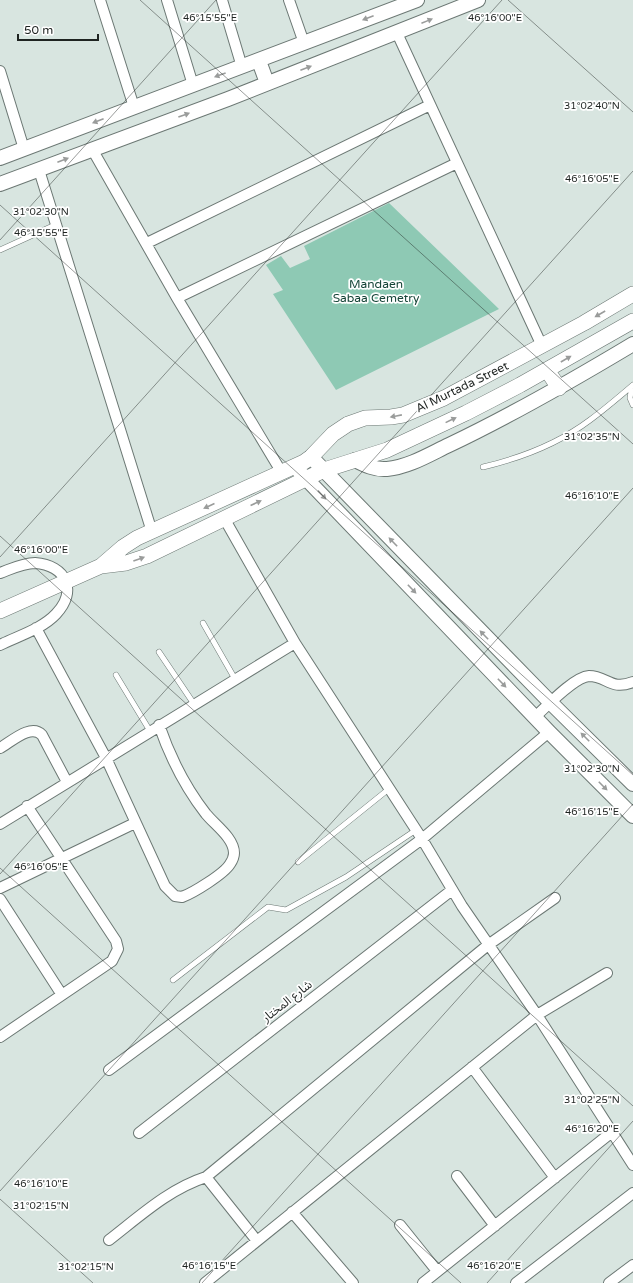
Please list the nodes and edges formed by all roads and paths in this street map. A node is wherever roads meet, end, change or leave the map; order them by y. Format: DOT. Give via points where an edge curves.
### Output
graph roads {
  1 [pos="100,0"];
  2 [pos="167,0"];
  3 [pos="222,0"];
  4 [pos="290,0"];
  5 [pos="417,0"];
  6 [pos="478,0"];
  7 [pos="383,6"];
  8 [pos="397,33"];
  9 [pos="304,43"];
  10 [pos="259,61"];
  11 [pos="242,67"];
  12 [pos="0,72"];
  13 [pos="267,83"];
  14 [pos="193,85"];
  15 [pos="430,105"];
  16 [pos="134,107"];
  17 [pos="24,149"];
  18 [pos="92,149"];
  19 [pos="0,158"];
  20 [pos="456,163"];
  21 [pos="39,170"];
  22 [pos="0,184"];
  23 [pos="55,225"];
  24 [pos="147,243"];
  25 [pos="0,250"];
  26 [pos="633,294"];
  27 [pos="177,298"];
  28 [pos="633,321"];
  29 [pos="633,344"];
  30 [pos="542,346"];
  31 [pos="547,370"];
  32 [pos="633,385"];
  33 [pos="559,388"];
  34 [pos="633,405"];
  35 [pos="311,457"];
  36 [pos="355,460"];
  37 [pos="483,467"];
  38 [pos="289,470"];
  39 [pos="324,470"];
  40 [pos="307,479"];
  41 [pos="224,518"];
  42 [pos="152,532"];
  43 [pos="101,566"];
  44 [pos="0,574"];
  45 [pos="66,580"];
  46 [pos="0,611"];
  47 [pos="203,623"];
  48 [pos="36,628"];
  49 [pos="295,643"];
  50 [pos="0,645"];
  51 [pos="159,652"];
  52 [pos="116,675"];
  53 [pos="235,678"];
  54 [pos="633,682"];
  55 [pos="550,703"];
  56 [pos="194,704"];
  57 [pos="535,717"];
  58 [pos="155,728"];
  59 [pos="549,732"];
  60 [pos="0,748"];
  61 [pos="106,758"];
  62 [pos="67,782"];
  63 [pos="633,784"];
  64 [pos="390,788"];
  65 [pos="28,806"];
  66 [pos="633,816"];
  67 [pos="0,824"];
  68 [pos="135,824"];
  69 [pos="416,830"];
  70 [pos="422,839"];
  71 [pos="62,859"];
  72 [pos="298,862"];
  73 [pos="0,888"];
  74 [pos="452,890"];
  75 [pos="555,898"];
  76 [pos="0,899"];
  77 [pos="488,945"];
  78 [pos="607,972"];
  79 [pos="172,980"];
  80 [pos="62,995"];
  81 [pos="537,1016"];
  82 [pos="0,1037"];
  83 [pos="472,1067"];
  84 [pos="109,1070"];
  85 [pos="612,1132"];
  86 [pos="139,1133"];
  87 [pos="632,1163"];
  88 [pos="457,1176"];
  89 [pos="206,1177"];
  90 [pos="555,1178"];
  91 [pos="633,1193"];
  92 [pos="292,1212"];
  93 [pos="400,1225"];
  94 [pos="495,1226"];
  95 [pos="109,1240"];
  96 [pos="257,1241"];
  97 [pos="633,1265"];
  98 [pos="438,1271"];
  99 [pos="519,1282"];
  100 [pos="205,1283"];
  101 [pos="353,1283"];
  102 [pos="423,1283"];
  103 [pos="609,1283"];
  1 -- 16 [label="street"];
  2 -- 14 [label="street"];
  3 -- 11 [label="street"];
  4 -- 9 [label="street"];
  5 -- 7 [label="street"];
  8 -- 6 [label="street, one-way"];
  7 -- 9 [label="street, one-way"];
  13 -- 8 [label="street, one-way"];
  8 -- 15 [label="street"];
  9 -- 10 [label="street"];
  10 -- 11 [label="street"];
  10 -- 13 [label="street"];
  11 -- 14 [label="street, one-way"];
  12 -- 17 [label="street"];
  18 -- 13 [label="street, one-way"];
  14 -- 16 [label="street"];
  15 -- 20 [label="street"];
  15 -- 24 [label="street"];
  16 -- 17 [label="street, one-way"];
  17 -- 19 [label="street"];
  21 -- 18 [label="street, one-way"];
  18 -- 24 [label="street"];
  20 -- 27 [label="street"];
  20 -- 30 [label="street"];
  21 -- 22 [label="street"];
  21 -- 23 [label="street"];
  23 -- 25 [label="lane"];
  23 -- 42 [label="street"];
  24 -- 27 [label="street"];
  26 -- 30 [label="main road, Al Murtada Street, one-way"];
  27 -- 38 [label="street"];
  31 -- 28 [label="main road, Al Murtada Street, one-way"];
  29 -- 33 [label="street"];
  30 -- 35 [label="main road, Al Murtada Street, one-way" via="427,406 397,416 366,418 348,424 333,434"];
  31 -- 33 [label="main road"];
  36 -- 31 [label="main road, Al Murtada Street, one-way" via="398,446 489,402"];
  32 -- 34 [label="lane" via="630,398"];
  32 -- 37 [label="lane" via="589,421 556,441 520,457"];
  33 -- 36 [label="street" via="490,425 406,465 386,469 375,468"];
  35 -- 38 [label="main road, Al Murtada Street"];
  35 -- 39 [label="street"];
  36 -- 39 [label="main road, Al Murtada Street"];
  38 -- 40 [label="street"];
  38 -- 42 [label="main road, Al Murtada Street, one-way"];
  39 -- 40 [label="main road, Al Murtada Street"];
  55 -- 39 [label="street, one-way"];
  41 -- 40 [label="main road, Al Murtada Street, one-way"];
  40 -- 57 [label="street, one-way"];
  43 -- 41 [label="main road, Al Murtada Street, one-way" via="136,560"];
  41 -- 49 [label="street"];
  42 -- 43 [label="main road, Al Murtada Street" via="123,547"];
  43 -- 45 [label="main road, Al Murtada Street"];
  44 -- 45 [label="street" via="26,564 41,564 55,570"];
  45 -- 46 [label="main road, Al Murtada Street"];
  45 -- 48 [label="street" via="66,594 61,607 52,618"];
  47 -- 53 [label="lane"];
  48 -- 50 [label="street"];
  48 -- 61 [label="street"];
  49 -- 53 [label="street"];
  49 -- 64 [label="street"];
  51 -- 56 [label="lane"];
  52 -- 58 [label="lane"];
  53 -- 56 [label="street"];
  54 -- 55 [label="street" via="613,685 598,678 584,677"];
  55 -- 57 [label="street"];
  63 -- 55 [label="street, one-way"];
  56 -- 58 [label="street"];
  57 -- 59 [label="street"];
  58 -- 61 [label="street"];
  58 -- 68 [label="street" via="185,783 206,814 231,842 233,859 227,868 186,896 174,896 165,886"];
  59 -- 66 [label="street, one-way"];
  59 -- 70 [label="street"];
  60 -- 62 [label="street" via="29,730 36,730 42,735"];
  61 -- 62 [label="street"];
  61 -- 68 [label="street"];
  62 -- 65 [label="street"];
  64 -- 69 [label="street"];
  64 -- 72 [label="lane"];
  65 -- 67 [label="street"];
  65 -- 71 [label="street"];
  68 -- 71 [label="street"];
  69 -- 70 [label="street"];
  69 -- 79 [label="lane" via="346,877 286,910 268,907"];
  70 -- 74 [label="street"];
  70 -- 84 [label="street"];
  71 -- 73 [label="street"];
  71 -- 80 [label="street" via="116,941 118,950 112,961"];
  74 -- 77 [label="street"];
  74 -- 86 [label="street, شارع المختار"];
  75 -- 77 [label="street"];
  76 -- 80 [label="street"];
  77 -- 81 [label="street"];
  77 -- 89 [label="street"];
  78 -- 81 [label="street"];
  80 -- 82 [label="street"];
  81 -- 83 [label="street"];
  81 -- 85 [label="street"];
  83 -- 90 [label="street"];
  83 -- 92 [label="street"];
  85 -- 87 [label="street"];
  85 -- 90 [label="street"];
  88 -- 94 [label="street"];
  89 -- 95 [label="street" via="172,1191"];
  89 -- 96 [label="street"];
  90 -- 94 [label="street"];
  91 -- 99 [label="street"];
  92 -- 96 [label="street"];
  92 -- 101 [label="street"];
  93 -- 98 [label="street"];
  94 -- 98 [label="street"];
  96 -- 100 [label="street"];
  97 -- 103 [label="street"];
  98 -- 102 [label="street"];
}
